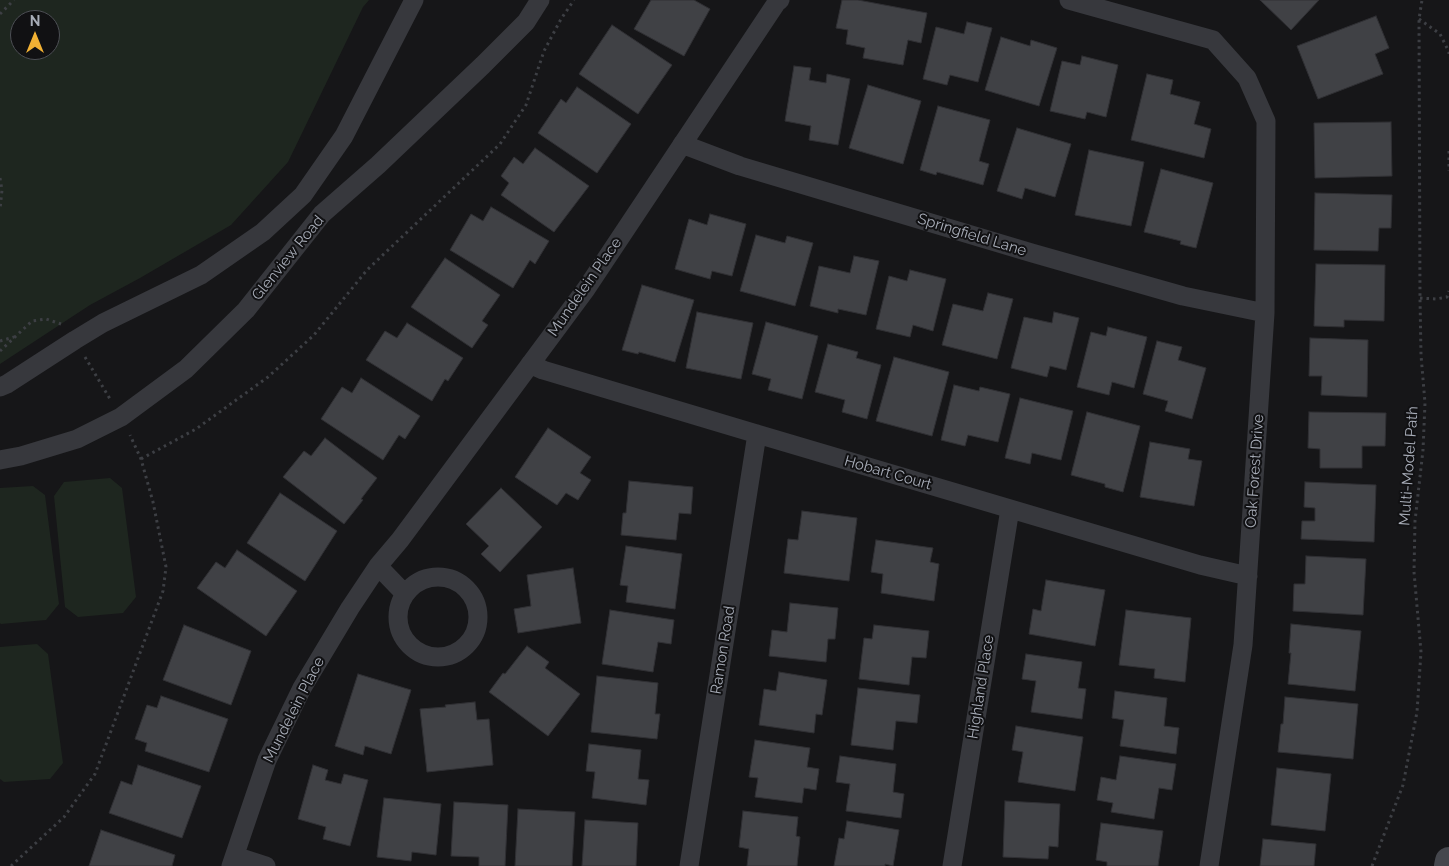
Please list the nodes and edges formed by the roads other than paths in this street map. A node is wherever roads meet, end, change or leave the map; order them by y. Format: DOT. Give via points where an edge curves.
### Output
graph roads {
  1 [pos="414,0"];
  2 [pos="540,0"];
  3 [pos="780,0"];
  4 [pos="1069,0"];
  5 [pos="682,144"];
  6 [pos="1264,313"];
  7 [pos="530,364"];
  8 [pos="0,387"];
  9 [pos="757,434"];
  10 [pos="0,460"];
  11 [pos="1010,509"];
  12 [pos="378,566"];
  13 [pos="1248,576"];
  14 [pos="405,594"];
  15 [pos="233,861"];
  16 [pos="1449,861"];
  17 [pos="266,866"];
  18 [pos="689,866"];
  19 [pos="952,866"];
  20 [pos="1209,866"];
  21 [pos="1448,866"];
  1 -- 8 [label="street, Glenview Road" via="344,136 303,194 263,232 201,275 103,323"];
  2 -- 10 [label="street, Glenview Road" via="526,22 483,65 322,214 246,310 186,369 121,417 77,439"];
  3 -- 5 [label="street, Mundelein Place"];
  4 -- 6 [label="street, Oak Forest Drive" via="1213,40 1247,78 1266,121"];
  5 -- 6 [label="street, Springfield Lane" via="740,166 1051,258 1183,296"];
  5 -- 7 [label="street, Mundelein Place" via="586,289"];
  6 -- 13 [label="street, Oak Forest Drive"];
  7 -- 9 [label="street, Hobart Court"];
  7 -- 12 [label="street, Mundelein Place"];
  9 -- 11 [label="street, Hobart Court"];
  9 -- 18 [label="street, Ramon Road"];
  11 -- 13 [label="street, Hobart Court"];
  11 -- 19 [label="street, Highland Place"];
  12 -- 14 [label="street"];
  12 -- 15 [label="street, Mundelein Place" via="302,688 268,760"];
  13 -- 20 [label="street, Oak Forest Drive" via="1243,645"];
  14 -- 14 [label="street" via="414,585 439,577 452,579 463,586 477,607 475,632 468,644 458,652 431,657 408,644 398,619"];
  15 -- 17 [label="street"];
  16 -- 21 [label="main road"];
}
